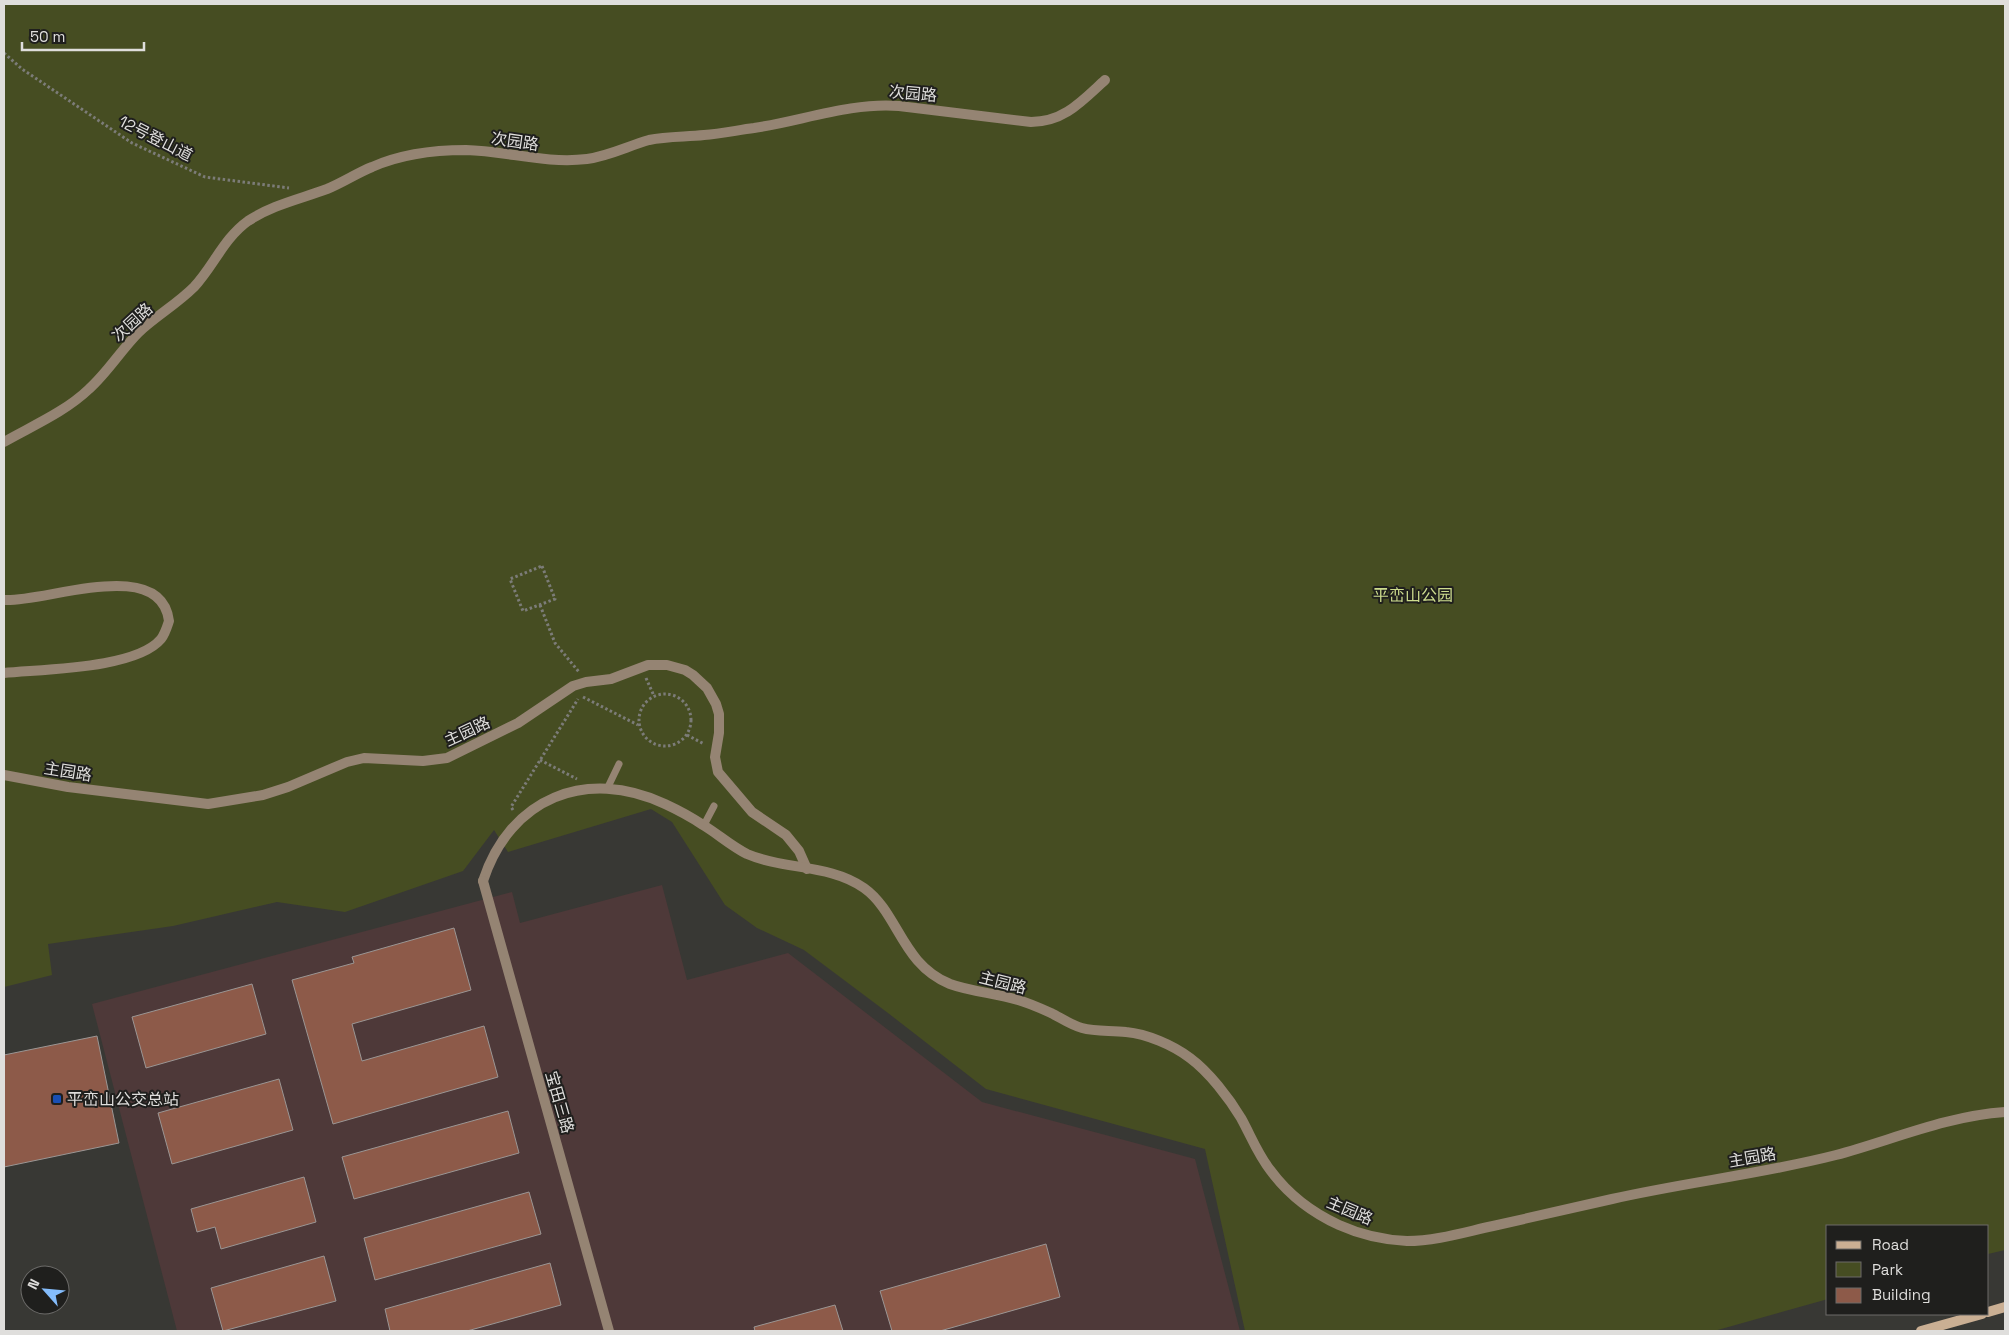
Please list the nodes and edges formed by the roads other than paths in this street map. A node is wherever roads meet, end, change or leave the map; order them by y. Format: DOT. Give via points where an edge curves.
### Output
graph roads {
  1 [pos="1105,80"];
  2 [pos="4,442"];
  3 [pos="4,600"];
  4 [pos="4,673"];
  5 [pos="619,764"];
  6 [pos="4,775"];
  7 [pos="607,789"];
  8 [pos="714,806"];
  9 [pos="704,825"];
  10 [pos="807,869"];
  11 [pos="483,880"];
  12 [pos="2005,1112"];
  13 [pos="2005,1307"];
  14 [pos="1989,1312"];
  15 [pos="1978,1315"];
  16 [pos="609,1331"];
  17 [pos="1921,1331"];
  1 -- 2 [label="street, 次园路" via="1061,116 1043,122 878,105 707,135 665,137 588,159 540,160 464,150 388,160 247,222 232,236 199,282 141,330 88,391 67,407"];
  3 -- 4 [label="street" via="17,601 84,588 137,588 157,597 165,605 169,621 161,639 142,652 106,663"];
  5 -- 7 [label="lane"];
  6 -- 10 [label="street, 主园路" via="68,787 208,804 263,796 364,758 423,761 447,758 518,723 565,690 586,682 611,680 641,667 658,664 676,667 693,675 707,688 719,714 720,733 715,764 723,779 752,812 786,835 799,851"];
  7 -- 9 [label="street, 主园路" via="649,797"];
  7 -- 11 [label="street, 主园路" via="566,793 529,811 496,848"];
  8 -- 9 [label="lane"];
  9 -- 10 [label="street, 主园路" via="748,854"];
  10 -- 12 [label="street, 主园路" via="836,875 864,888 875,898 919,963 951,984 1015,999 1079,1028 1135,1033 1189,1057 1206,1071 1239,1116 1260,1156 1285,1188 1333,1222 1382,1238 1404,1241 1448,1236 1654,1190 1778,1168 1836,1155 1942,1123"];
  11 -- 16 [label="street, 宝田三路"];
  13 -- 14 [label="main road"];
  15 -- 17 [label="main road"];
}
